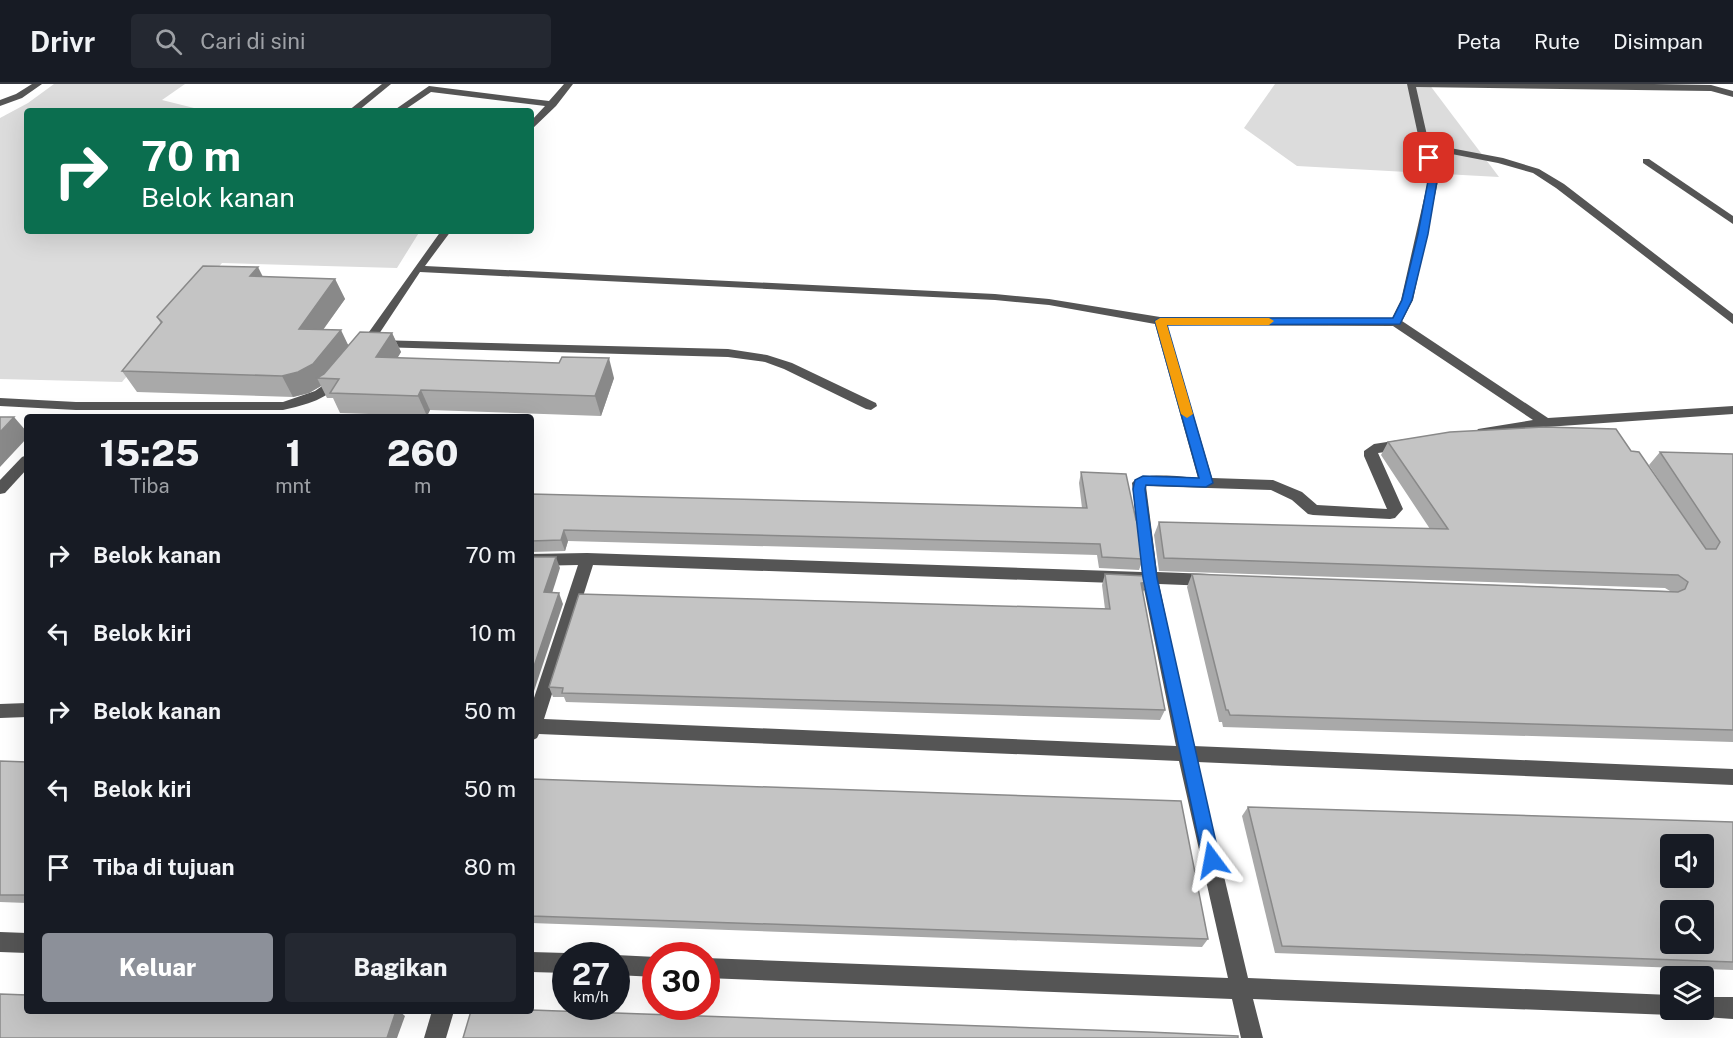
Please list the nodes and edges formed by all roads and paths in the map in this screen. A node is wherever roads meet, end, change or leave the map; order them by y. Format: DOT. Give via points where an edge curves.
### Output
graph roads {
  1 [pos="38,84"];
  2 [pos="387,84"];
  3 [pos="569,84"];
  4 [pos="1412,84"];
  5 [pos="1733,94"];
  6 [pos="0,103"];
  7 [pos="553,104"];
  8 [pos="356,108"];
  9 [pos="401,108"];
  10 [pos="534,125"];
  11 [pos="1427,146"];
  12 [pos="1646,161"];
  13 [pos="1733,221"];
  14 [pos="444,234"];
  15 [pos="417,269"];
  16 [pos="1733,320"];
  17 [pos="1160,321"];
  18 [pos="1396,322"];
  19 [pos="369,342"];
  20 [pos="0,402"];
  21 [pos="76,406"];
  22 [pos="871,406"];
  23 [pos="1733,410"];
  24 [pos="69,414"];
  25 [pos="1606,419"];
  26 [pos="1546,423"];
  27 [pos="1466,435"];
  28 [pos="1618,437"];
  29 [pos="1420,442"];
  30 [pos="24,463"];
  31 [pos="1206,483"];
  32 [pos="0,489"];
  33 [pos="534,560"];
  34 [pos="587,560"];
  35 [pos="1150,578"];
  36 [pos="1222,581"];
  37 [pos="24,710"];
  38 [pos="0,711"];
  39 [pos="534,722"];
  40 [pos="534,728"];
  41 [pos="1186,754"];
  42 [pos="1733,777"];
  43 [pos="0,942"];
  44 [pos="24,943"];
  45 [pos="534,962"];
  46 [pos="552,963"];
  47 [pos="720,969"];
  48 [pos="1242,988"];
  49 [pos="1660,1005"];
  50 [pos="1714,1007"];
  51 [pos="1733,1008"];
  52 [pos="442,1014"];
  53 [pos="435,1038"];
  54 [pos="1252,1038"];
  1 -- 6 [label="street"];
  2 -- 8 [label="street"];
  3 -- 7 [label="street"];
  4 -- 5 [label="street" via="1711,88"];
  4 -- 11 [label="street"];
  7 -- 9 [label="street" via="429,89"];
  7 -- 10 [label="street"];
  11 -- 16 [label="street" via="1536,171"];
  11 -- 18 [label="street" via="1433,181 1407,300"];
  12 -- 13 [label="street"];
  14 -- 15 [label="street"];
  15 -- 17 [label="street" via="995,297"];
  15 -- 19 [label="street"];
  17 -- 18 [label="street"];
  17 -- 31 [label="street"];
  18 -- 26 [label="street"];
  19 -- 21 [label="street" via="329,389 314,399 283,406"];
  19 -- 22 [label="street" via="728,353 788,366"];
  20 -- 21 [label="street"];
  21 -- 24 [label="street"];
  23 -- 25 [label="street"];
  25 -- 26 [label="street"];
  25 -- 28 [label="street"];
  26 -- 27 [label="street"];
  29 -- 31 [label="street" via="1371,451 1396,509 1390,514 1313,510 1297,496 1273,485"];
  30 -- 32 [label="street"];
  31 -- 35 [label="street" via="1139,483"];
  33 -- 34 [label="street"];
  34 -- 35 [label="street"];
  34 -- 39 [label="street"];
  35 -- 36 [label="street"];
  35 -- 41 [label="street"];
  37 -- 38 [label="street"];
  40 -- 41 [label="street"];
  41 -- 42 [label="street"];
  41 -- 48 [label="street"];
  43 -- 44 [label="street"];
  45 -- 46 [label="street"];
  47 -- 48 [label="street"];
  48 -- 49 [label="street"];
  48 -- 54 [label="street"];
  50 -- 51 [label="street"];
  52 -- 53 [label="street"];
}
